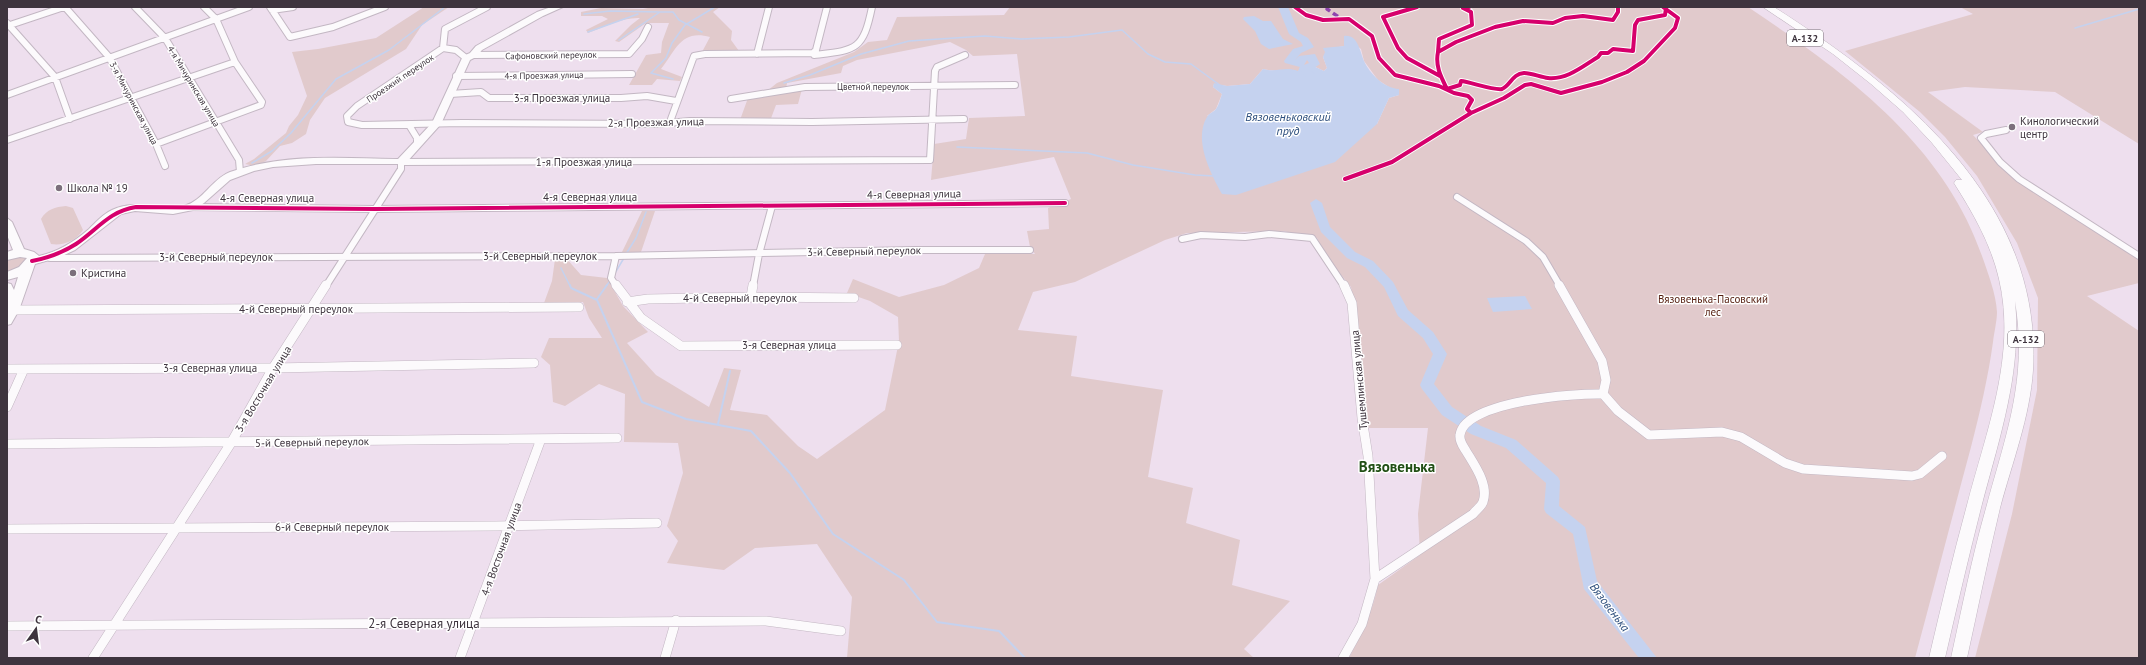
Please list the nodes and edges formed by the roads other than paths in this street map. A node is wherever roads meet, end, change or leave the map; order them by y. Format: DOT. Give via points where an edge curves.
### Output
graph roads {
  1 [pos="65,7"];
  2 [pos="135,7"];
  3 [pos="204,7"];
  4 [pos="249,7"];
  5 [pos="293,7"];
  6 [pos="385,7"];
  7 [pos="487,7"];
  8 [pos="559,7"];
  9 [pos="769,7"];
  10 [pos="827,7"];
  11 [pos="872,7"];
  12 [pos="1759,7"];
  13 [pos="1768,7"];
  14 [pos="271,9"];
  15 [pos="216,19"];
  16 [pos="8,25"];
  17 [pos="648,27"];
  18 [pos="165,38"];
  19 [pos="444,48"];
  20 [pos="813,53"];
  21 [pos="757,54"];
  22 [pos="965,55"];
  23 [pos="109,57"];
  24 [pos="469,57"];
  25 [pos="235,62"];
  26 [pos="632,74"];
  27 [pos="456,76"];
  28 [pos="55,77"];
  29 [pos="188,78"];
  30 [pos="1015,85"];
  31 [pos="934,86"];
  32 [pos="450,94"];
  33 [pos="7,95"];
  34 [pos="130,98"];
  35 [pos="731,99"];
  36 [pos="676,101"];
  37 [pos="70,119"];
  38 [pos="964,119"];
  39 [pos="931,120"];
  40 [pos="348,122"];
  41 [pos="673,122"];
  42 [pos="216,123"];
  43 [pos="436,124"];
  44 [pos="409,125"];
  45 [pos="2006,130"];
  46 [pos="7,140"];
  47 [pos="156,144"];
  48 [pos="417,144"];
  49 [pos="401,162"];
  50 [pos="165,166"];
  51 [pos="240,172"];
  52 [pos="1456,197"];
  53 [pos="1065,203"];
  54 [pos="772,206"];
  55 [pos="191,207"];
  56 [pos="375,208"];
  57 [pos="7,222"];
  58 [pos="11,234"];
  59 [pos="1182,238"];
  60 [pos="1030,250"];
  61 [pos="7,251"];
  62 [pos="20,253"];
  63 [pos="759,254"];
  64 [pos="7,256"];
  65 [pos="616,256"];
  66 [pos="2139,256"];
  67 [pos="345,257"];
  68 [pos="50,258"];
  69 [pos="30,264"];
  70 [pos="7,276"];
  71 [pos="7,287"];
  72 [pos="751,297"];
  73 [pos="854,298"];
  74 [pos="627,302"];
  75 [pos="579,307"];
  76 [pos="312,309"];
  77 [pos="13,310"];
  78 [pos="7,321"];
  79 [pos="897,345"];
  80 [pos="534,363"];
  81 [pos="273,368"];
  82 [pos="7,369"];
  83 [pos="24,369"];
  84 [pos="1603,394"];
  85 [pos="7,407"];
  86 [pos="617,438"];
  87 [pos="541,439"];
  88 [pos="231,443"];
  89 [pos="7,444"];
  90 [pos="1942,456"];
  91 [pos="658,523"];
  92 [pos="176,527"];
  93 [pos="510,527"];
  94 [pos="7,530"];
  95 [pos="1375,579"];
  96 [pos="676,620"];
  97 [pos="473,622"];
  98 [pos="115,625"];
  99 [pos="7,626"];
  100 [pos="841,631"];
  101 [pos="93,658"];
  102 [pos="460,658"];
  103 [pos="665,658"];
  104 [pos="1343,658"];
  105 [pos="1937,658"];
  106 [pos="1959,658"];
  1 -- 16 [label="street"];
  1 -- 23 [label="street, 3-я Мичуринская улица"];
  2 -- 18 [label="street, 4-я Мичуринская улица"];
  3 -- 15 [label="street"];
  4 -- 15 [label="street"];
  5 -- 14 [label="street"];
  6 -- 14 [label="street" via="333,27 290,37"];
  7 -- 19 [label="street, Проезжий переулок" via="445,29"];
  8 -- 24 [label="street, 3-я Восточная улица" via="540,14 479,48"];
  9 -- 21 [label="street"];
  10 -- 20 [label="street"];
  11 -- 20 [label="street" via="866,36 857,46 849,51 814,55"];
  12 -- 105 [label="main road, А-132" via="1851,71 1882,95 1917,129 1946,162 1969,197 1994,247 2005,278 2011,320 2005,391"];
  13 -- 106 [label="main road, А-132" via="1874,81 1937,140 1980,197 2004,243 2018,281 2026,340 2026,371"];
  15 -- 18 [label="street"];
  15 -- 25 [label="street"];
  16 -- 28 [label="street"];
  17 -- 24 [label="street, Сафоновский переулок" via="628,54"];
  18 -- 23 [label="street"];
  18 -- 29 [label="street, 4-я Мичуринская улица"];
  19 -- 24 [label="street" via="451,48"];
  19 -- 40 [label="street, Проезжий переулок" via="358,106 347,116"];
  20 -- 21 [label="street"];
  21 -- 36 [label="street" via="694,56"];
  22 -- 31 [label="street" via="937,67"];
  23 -- 28 [label="street"];
  23 -- 34 [label="street, 3-я Мичуринская улица"];
  24 -- 27 [label="street, 3-я Восточная улица"];
  25 -- 29 [label="street"];
  25 -- 42 [label="street" via="262,102 261,105"];
  26 -- 27 [label="street, 4-я Проезжая улица"];
  27 -- 32 [label="street, 3-я Восточная улица"];
  28 -- 33 [label="street"];
  28 -- 37 [label="street"];
  29 -- 34 [label="street"];
  29 -- 42 [label="street, 4-я Мичуринская улица"];
  30 -- 31 [label="street, Цветной переулок"];
  31 -- 35 [label="street, Цветной переулок" via="805,87"];
  31 -- 39 [label="street"];
  32 -- 36 [label="street, 3-я Проезжая улица" via="481,92 489,98 647,96"];
  32 -- 43 [label="street, 3-я Восточная улица"];
  34 -- 37 [label="street"];
  34 -- 47 [label="street, 3-я Мичуринская улица"];
  36 -- 41 [label="street" via="670,119"];
  37 -- 46 [label="street"];
  38 -- 39 [label="street, 2-я Проезжая улица"];
  39 -- 41 [label="street, 2-я Проезжая улица"];
  39 -- 49 [label="street, 1-я Проезжая улица" via="930,160"];
  40 -- 44 [label="street, 2-я Проезжая улица" via="362,125"];
  41 -- 43 [label="street, 2-я Проезжая улица"];
  42 -- 47 [label="street"];
  42 -- 51 [label="street, 4-я Мичуринская улица" via="239,160"];
  43 -- 44 [label="street, 2-я Проезжая улица"];
  43 -- 48 [label="street, 3-я Восточная улица"];
  44 -- 48 [label="street" via="417,138"];
  45 -- 66 [label="street" via="1986,134 1981,138 2005,167 2019,179"];
  47 -- 50 [label="street, 3-я Мичуринская улица"];
  48 -- 49 [label="street, 3-я Восточная улица"];
  49 -- 51 [label="street, 1-я Проезжая улица" via="279,162"];
  49 -- 56 [label="street, 3-я Восточная улица" via="401,169"];
  51 -- 55 [label="street, 1-я Проезжая улица" via="223,180"];
  52 -- 84 [label="street" via="1509,228 1543,257 1602,361 1606,380"];
  53 -- 54 [label="street, 4-я Северная улица"];
  54 -- 56 [label="street, 4-я Северная улица"];
  54 -- 63 [label="street"];
  55 -- 56 [label="street, 4-я Северная улица"];
  55 -- 68 [label="street, 4-я Северная улица" via="140,207 116,212 82,241"];
  56 -- 67 [label="street, 3-я Восточная улица"];
  57 -- 58 [label="street"];
  58 -- 61 [label="street"];
  58 -- 62 [label="street"];
  59 -- 95 [label="street, Тушемлинская улица" via="1201,235 1245,237 1269,234 1312,238 1347,288 1352,302 1362,418 1368,456"];
  60 -- 63 [label="street, 3-й Северный переулок"];
  62 -- 64 [label="street"];
  62 -- 69 [label="street" via="33,256"];
  63 -- 65 [label="street, 3-й Северный переулок"];
  63 -- 72 [label="street"];
  65 -- 67 [label="street, 3-й Северный переулок"];
  65 -- 74 [label="street" via="611,278"];
  67 -- 68 [label="street, 3-й Северный переулок"];
  67 -- 76 [label="street, 3-я Восточная улица"];
  68 -- 69 [label="street"];
  69 -- 70 [label="street" via="18,273"];
  69 -- 77 [label="street" via="23,276"];
  71 -- 77 [label="street"];
  72 -- 73 [label="street, 4-й Северный переулок"];
  72 -- 74 [label="street, 4-й Северный переулок" via="648,299"];
  74 -- 79 [label="street, 3-я Северная улица" via="640,318 682,346"];
  75 -- 76 [label="street, 4-й Северный переулок"];
  76 -- 77 [label="street, 4-й Северный переулок"];
  76 -- 81 [label="street, 3-я Восточная улица"];
  77 -- 78 [label="street"];
  80 -- 81 [label="street, 3-я Северная улица"];
  81 -- 83 [label="street, 3-я Северная улица"];
  81 -- 88 [label="street, 3-я Восточная улица"];
  82 -- 83 [label="street, 3-я Северная улица"];
  83 -- 85 [label="street"];
  84 -- 90 [label="street" via="1618,411 1649,435 1714,432 1732,434 1744,438 1792,468 1912,476 1920,474"];
  84 -- 95 [label="street" via="1584,392 1512,404 1469,419 1462,427 1460,440 1479,474 1484,489 1483,502 1473,514"];
  86 -- 87 [label="street, 5-й Северный переулок"];
  87 -- 88 [label="street, 5-й Северный переулок"];
  87 -- 93 [label="street, 4-я Восточная улица"];
  88 -- 89 [label="street, 5-й Северный переулок"];
  88 -- 92 [label="street, 3-я Восточная улица"];
  91 -- 93 [label="street, 6-й Северный переулок"];
  92 -- 93 [label="street, 6-й Северный переулок"];
  92 -- 94 [label="street, 6-й Северный переулок"];
  92 -- 98 [label="street, 3-я Восточная улица"];
  93 -- 97 [label="street, 4-я Восточная улица"];
  95 -- 104 [label="street, Тушемлинская улица" via="1362,624"];
  96 -- 97 [label="street, 2-я Северная улица"];
  96 -- 100 [label="street, 2-я Северная улица" via="766,620"];
  96 -- 103 [label="street"];
  97 -- 98 [label="street, 2-я Северная улица"];
  97 -- 102 [label="street, 4-я Восточная улица"];
  98 -- 99 [label="street, 2-я Северная улица"];
  98 -- 101 [label="street, 3-я Восточная улица"];
}
